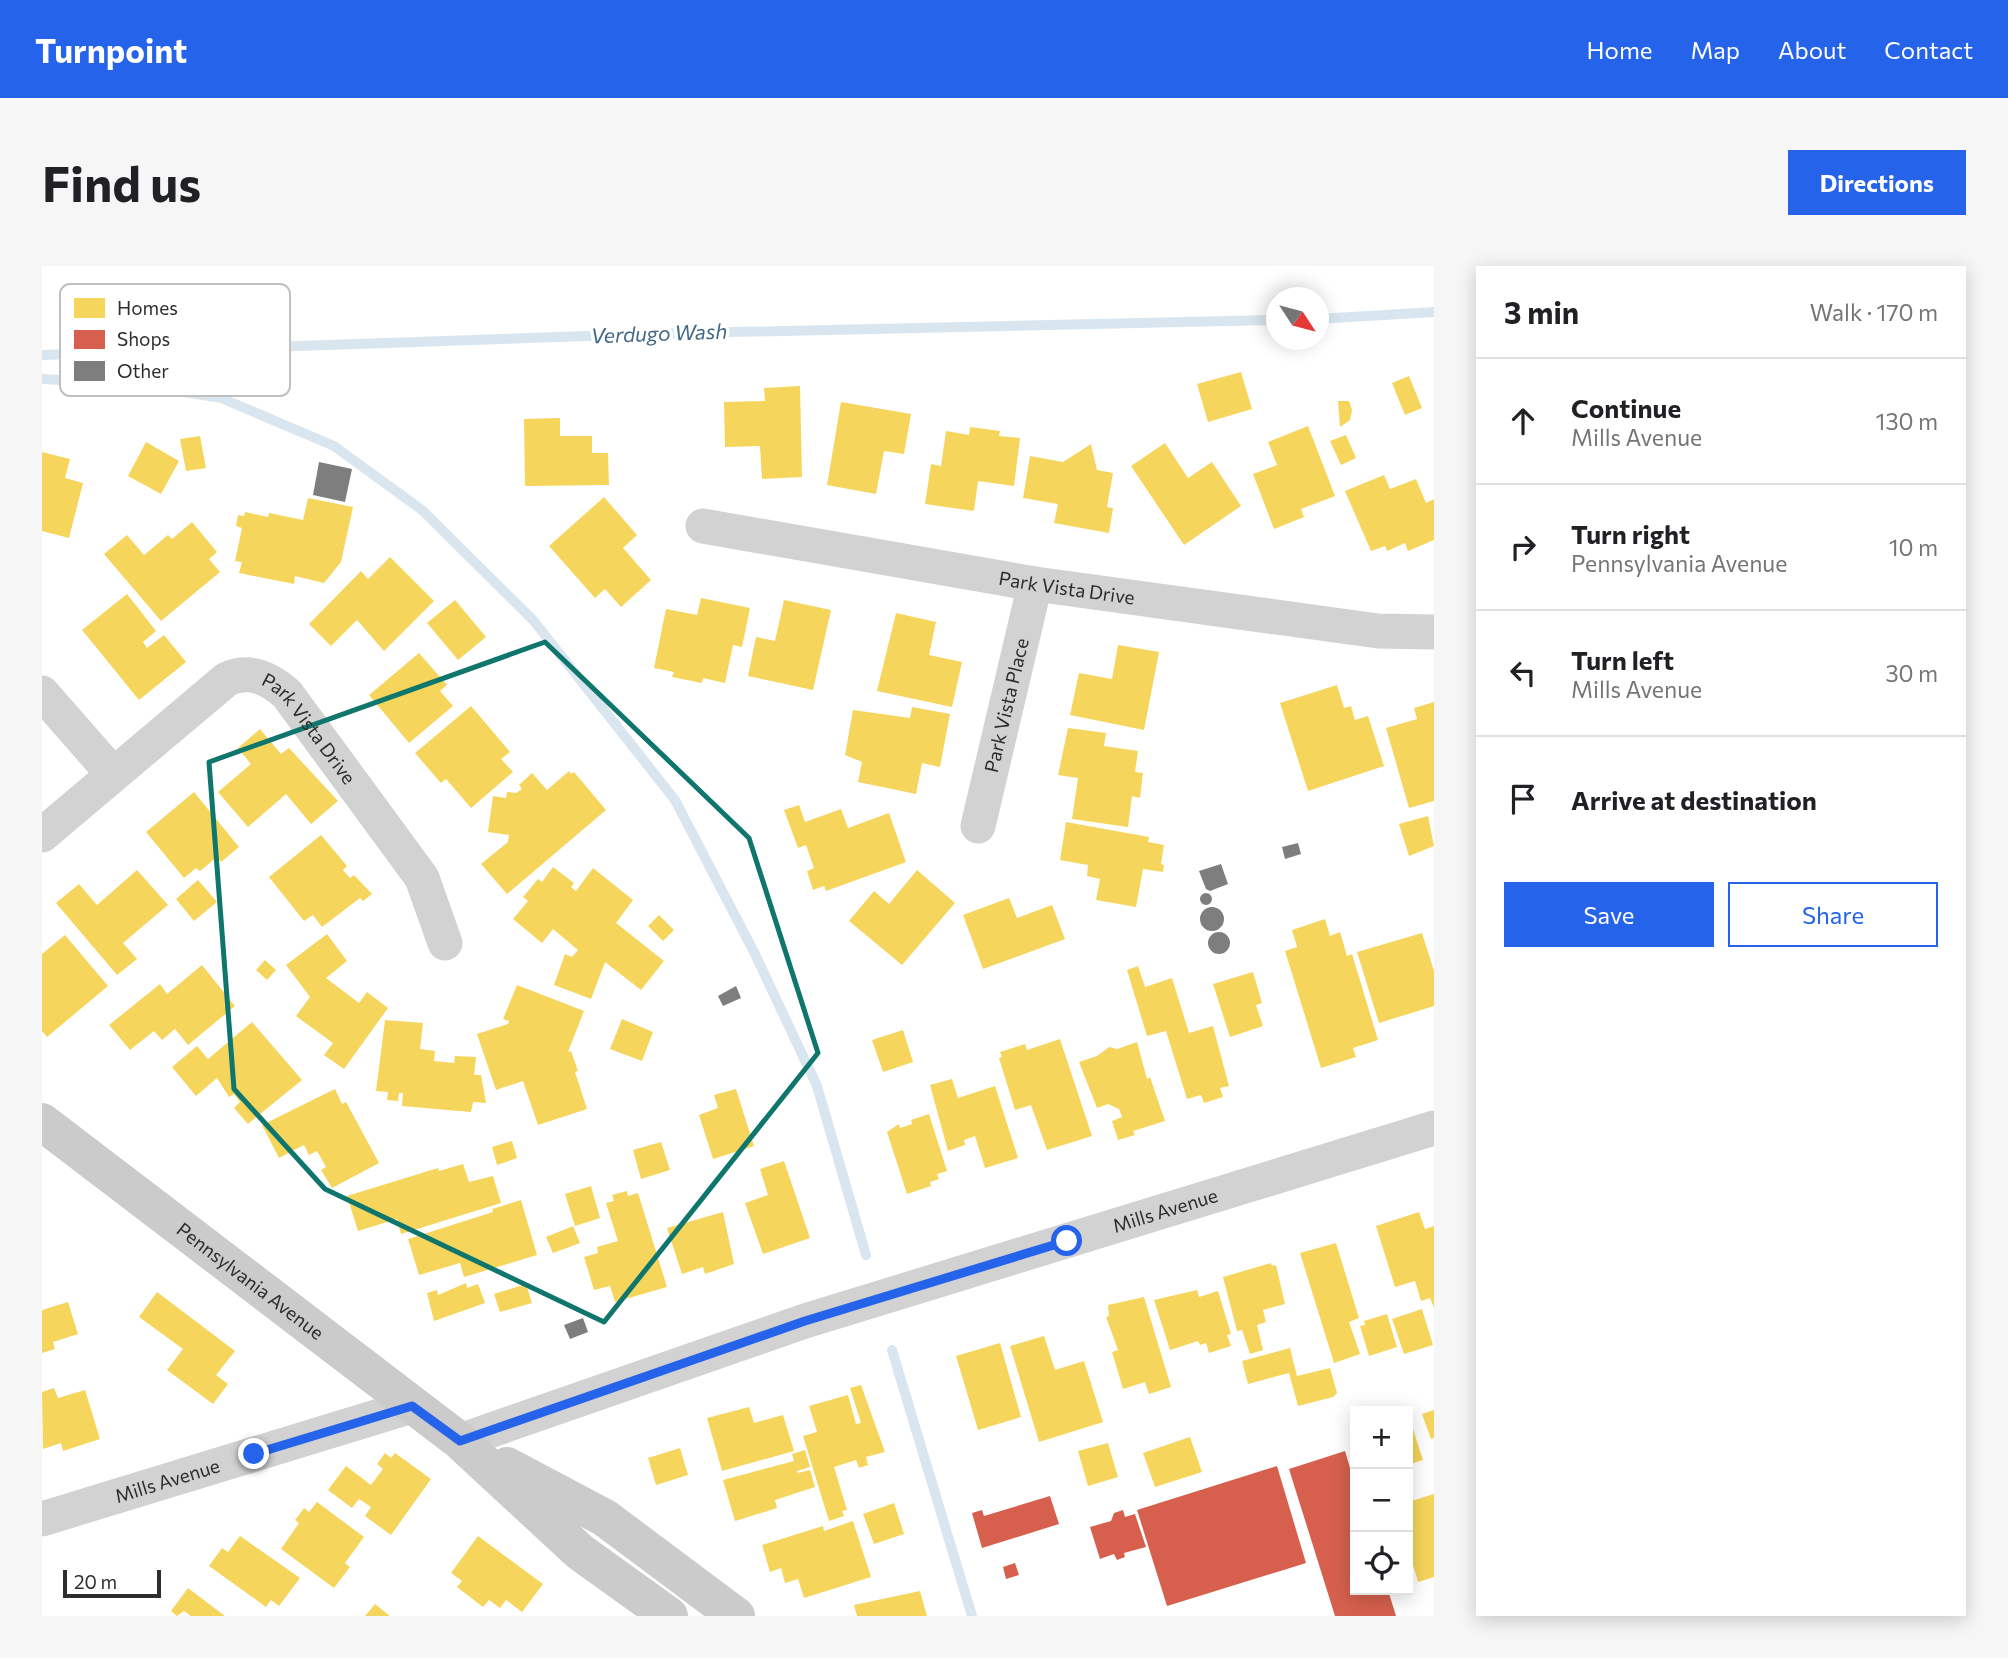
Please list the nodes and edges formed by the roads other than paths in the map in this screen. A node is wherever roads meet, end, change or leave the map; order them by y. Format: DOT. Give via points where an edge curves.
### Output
graph roads {
  1 [pos="703,526"];
  2 [pos="1035,584"];
  3 [pos="1434,632"];
  4 [pos="42,692"];
  5 [pos="113,774"];
  6 [pos="978,826"];
  7 [pos="42,835"];
  8 [pos="444,943"];
  9 [pos="42,1122"];
  10 [pos="1434,1128"];
  11 [pos="412,1406"];
  12 [pos="460,1441"];
  13 [pos="42,1519"];
  14 [pos="669,1616"];
  15 [pos="736,1616"];
  1 -- 2 [label="street, Park Vista Drive"];
  2 -- 3 [label="street, Park Vista Drive" via="1378,632"];
  2 -- 6 [label="street, Park Vista Place"];
  4 -- 5 [label="street"];
  5 -- 7 [label="street, Park Vista Drive"];
  5 -- 8 [label="street, Park Vista Drive" via="227,679 241,673 260,676 287,694 422,878"];
  9 -- 11 [label="main road, Pennsylvania Avenue"];
  10 -- 12 [label="street, Mills Avenue" via="805,1321"];
  11 -- 12 [label="main road, Pennsylvania Avenue"];
  11 -- 13 [label="street, Mills Avenue"];
  12 -- 14 [label="main road, Pennsylvania Avenue" via="580,1552"];
  12 -- 15 [label="main road, Pennsylvania Avenue" via="605,1518"];
}
